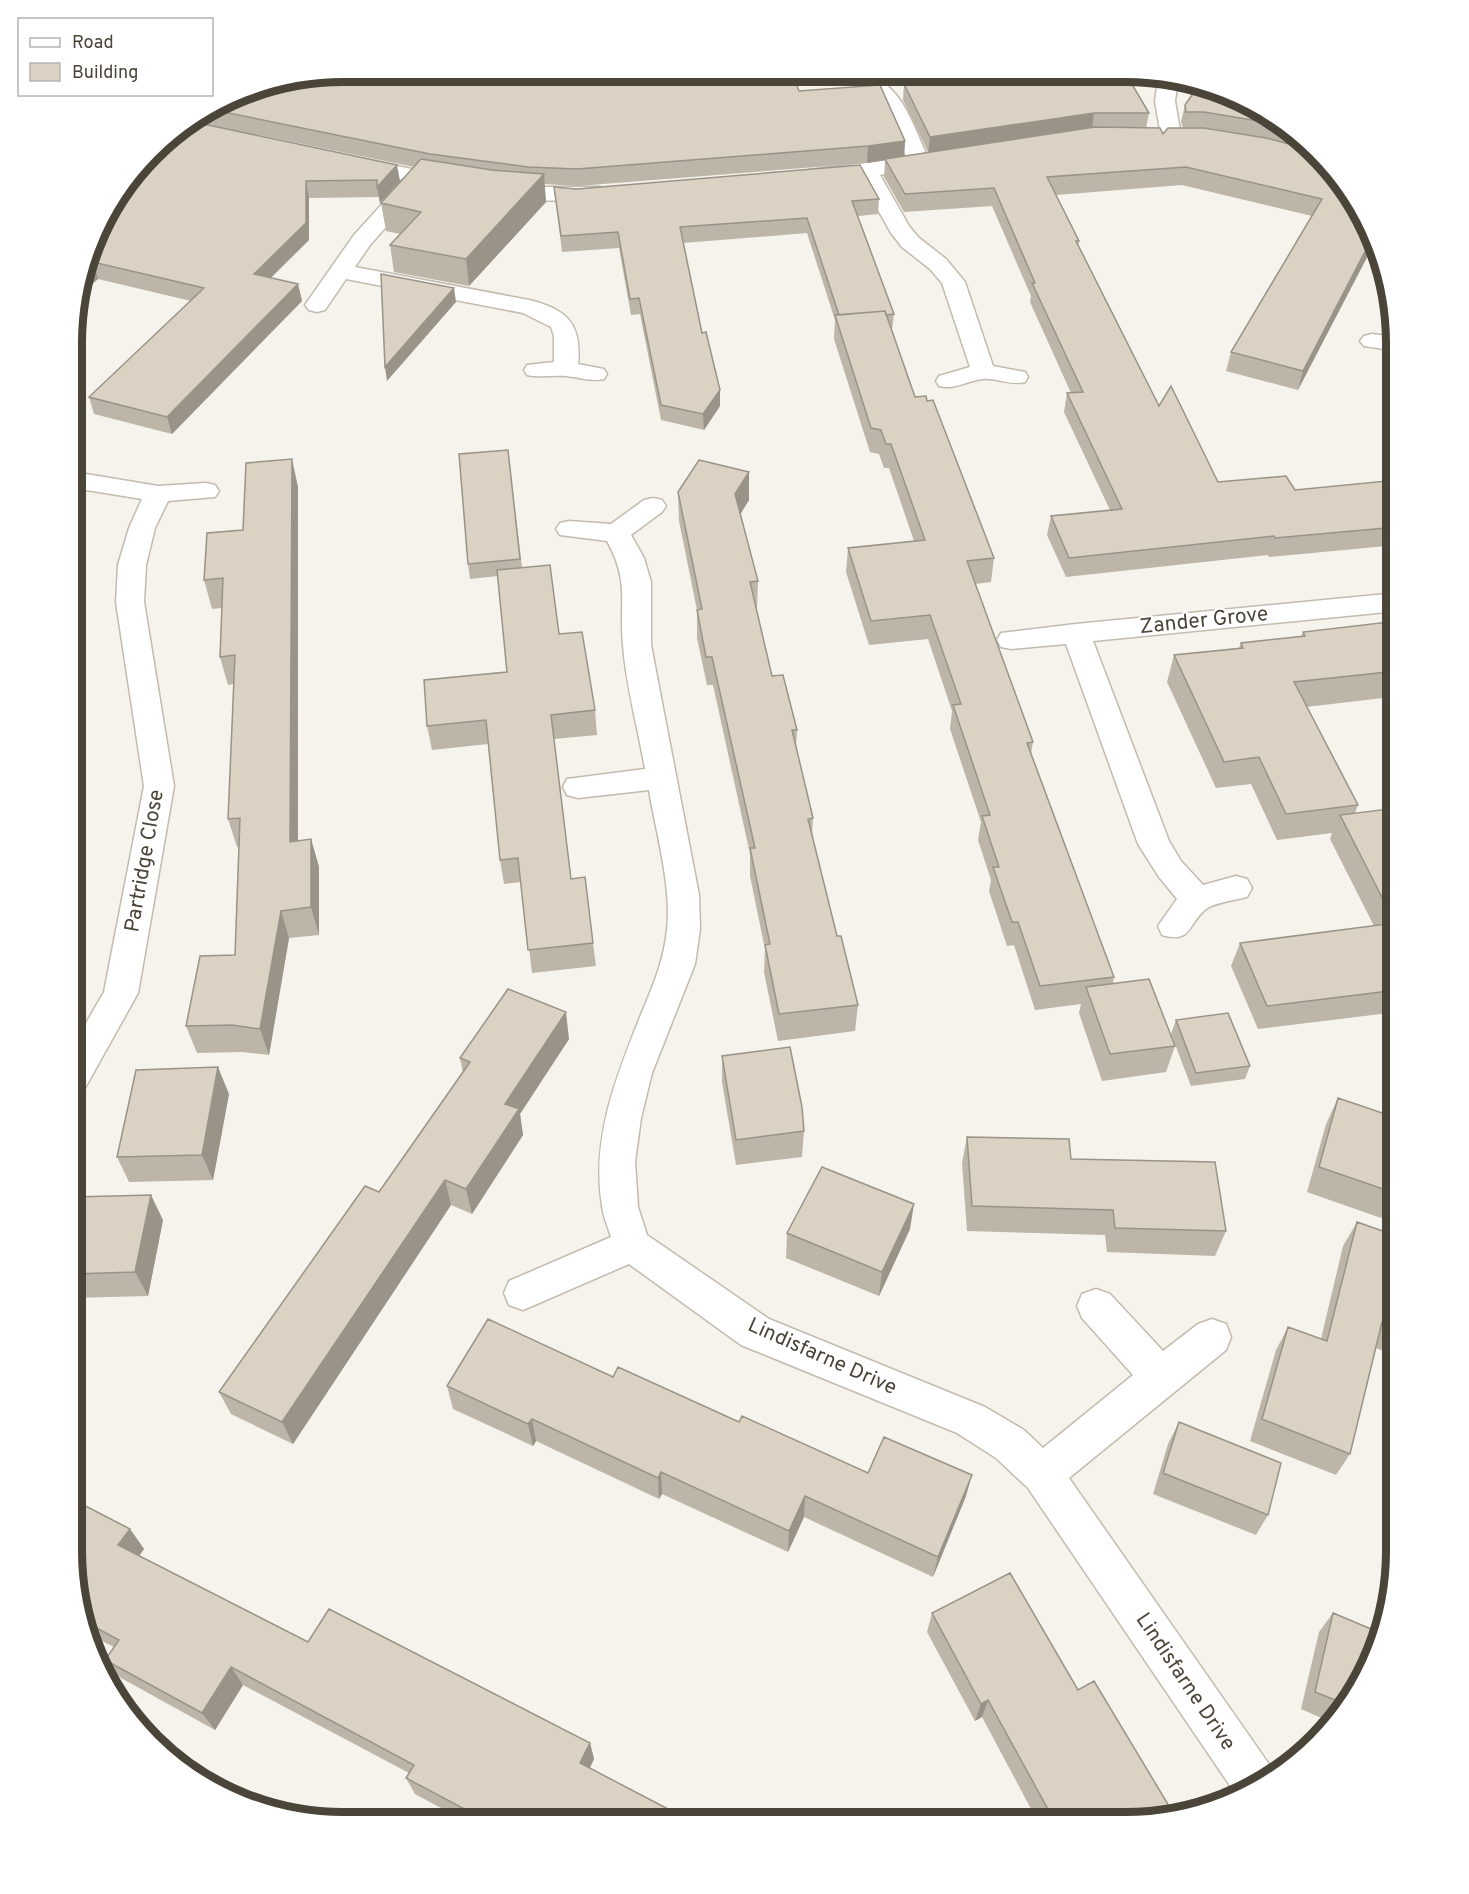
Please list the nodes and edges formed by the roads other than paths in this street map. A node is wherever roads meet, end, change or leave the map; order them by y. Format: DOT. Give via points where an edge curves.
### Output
graph roads {
  1 [pos="866,82"];
  2 [pos="1167,86"];
  3 [pos="1149,136"];
  4 [pos="953,157"];
  5 [pos="341,161"];
  6 [pos="920,163"];
  7 [pos="867,171"];
  8 [pos="798,176"];
  9 [pos="419,177"];
  10 [pos="613,192"];
  11 [pos="340,271"];
  12 [pos="317,306"];
  13 [pos="1372,341"];
  14 [pos="1386,343"];
  15 [pos="565,369"];
  16 [pos="536,370"];
  17 [pos="983,371"];
  18 [pos="595,374"];
  19 [pos="1016,377"];
  20 [pos="948,381"];
  21 [pos="82,481"];
  22 [pos="206,491"];
  23 [pos="158,494"];
  24 [pos="653,506"];
  25 [pos="569,529"];
  26 [pos="616,533"];
  27 [pos="1386,603"];
  28 [pos="1076,633"];
  29 [pos="1011,640"];
  30 [pos="662,778"];
  31 [pos="578,787"];
  32 [pos="1236,888"];
  33 [pos="1196,899"];
  34 [pos="1174,926"];
  35 [pos="82,1062"];
  36 [pos="632,1245"];
  37 [pos="524,1293"];
  38 [pos="1096,1306"];
  39 [pos="1212,1337"];
  40 [pos="1161,1377"];
  41 [pos="1042,1473"];
  42 [pos="1252,1779"];
  1 -- 6 [label="street" via="888,95"];
  2 -- 3 [label="street" via="1165,101 1181,137"];
  4 -- 6 [label="street"];
  5 -- 9 [label="street"];
  6 -- 7 [label="street"];
  7 -- 8 [label="street"];
  7 -- 17 [label="street" via="899,228 953,282"];
  9 -- 10 [label="street" via="536,195"];
  9 -- 11 [label="street" via="362,240"];
  11 -- 12 [label="street"];
  11 -- 15 [label="street" via="549,314 567,334"];
  13 -- 14 [label="street"];
  15 -- 16 [label="street"];
  15 -- 18 [label="street"];
  17 -- 19 [label="street"];
  17 -- 20 [label="street"];
  21 -- 23 [label="street"];
  22 -- 23 [label="street"];
  23 -- 35 [label="street, Partridge Close" via="142,528 132,565 130,602 159,786 121,993"];
  24 -- 26 [label="street"];
  25 -- 26 [label="street"];
  26 -- 30 [label="street" via="630,558 637,582 637,645"];
  27 -- 28 [label="street, Zander Grove"];
  28 -- 29 [label="street, Zander Grove"];
  28 -- 33 [label="street" via="1154,844"];
  30 -- 31 [label="street"];
  30 -- 36 [label="street" via="683,895 684,929 678,964 623,1118 617,1162 620,1207"];
  32 -- 33 [label="street"];
  33 -- 34 [label="street"];
  36 -- 37 [label="street"];
  36 -- 41 [label="street, Lindisfarne Drive" via="755,1332 971,1420 1010,1444"];
  38 -- 40 [label="street"];
  39 -- 40 [label="street"];
  40 -- 41 [label="street"];
  41 -- 42 [label="street, Lindisfarne Drive"];
}
